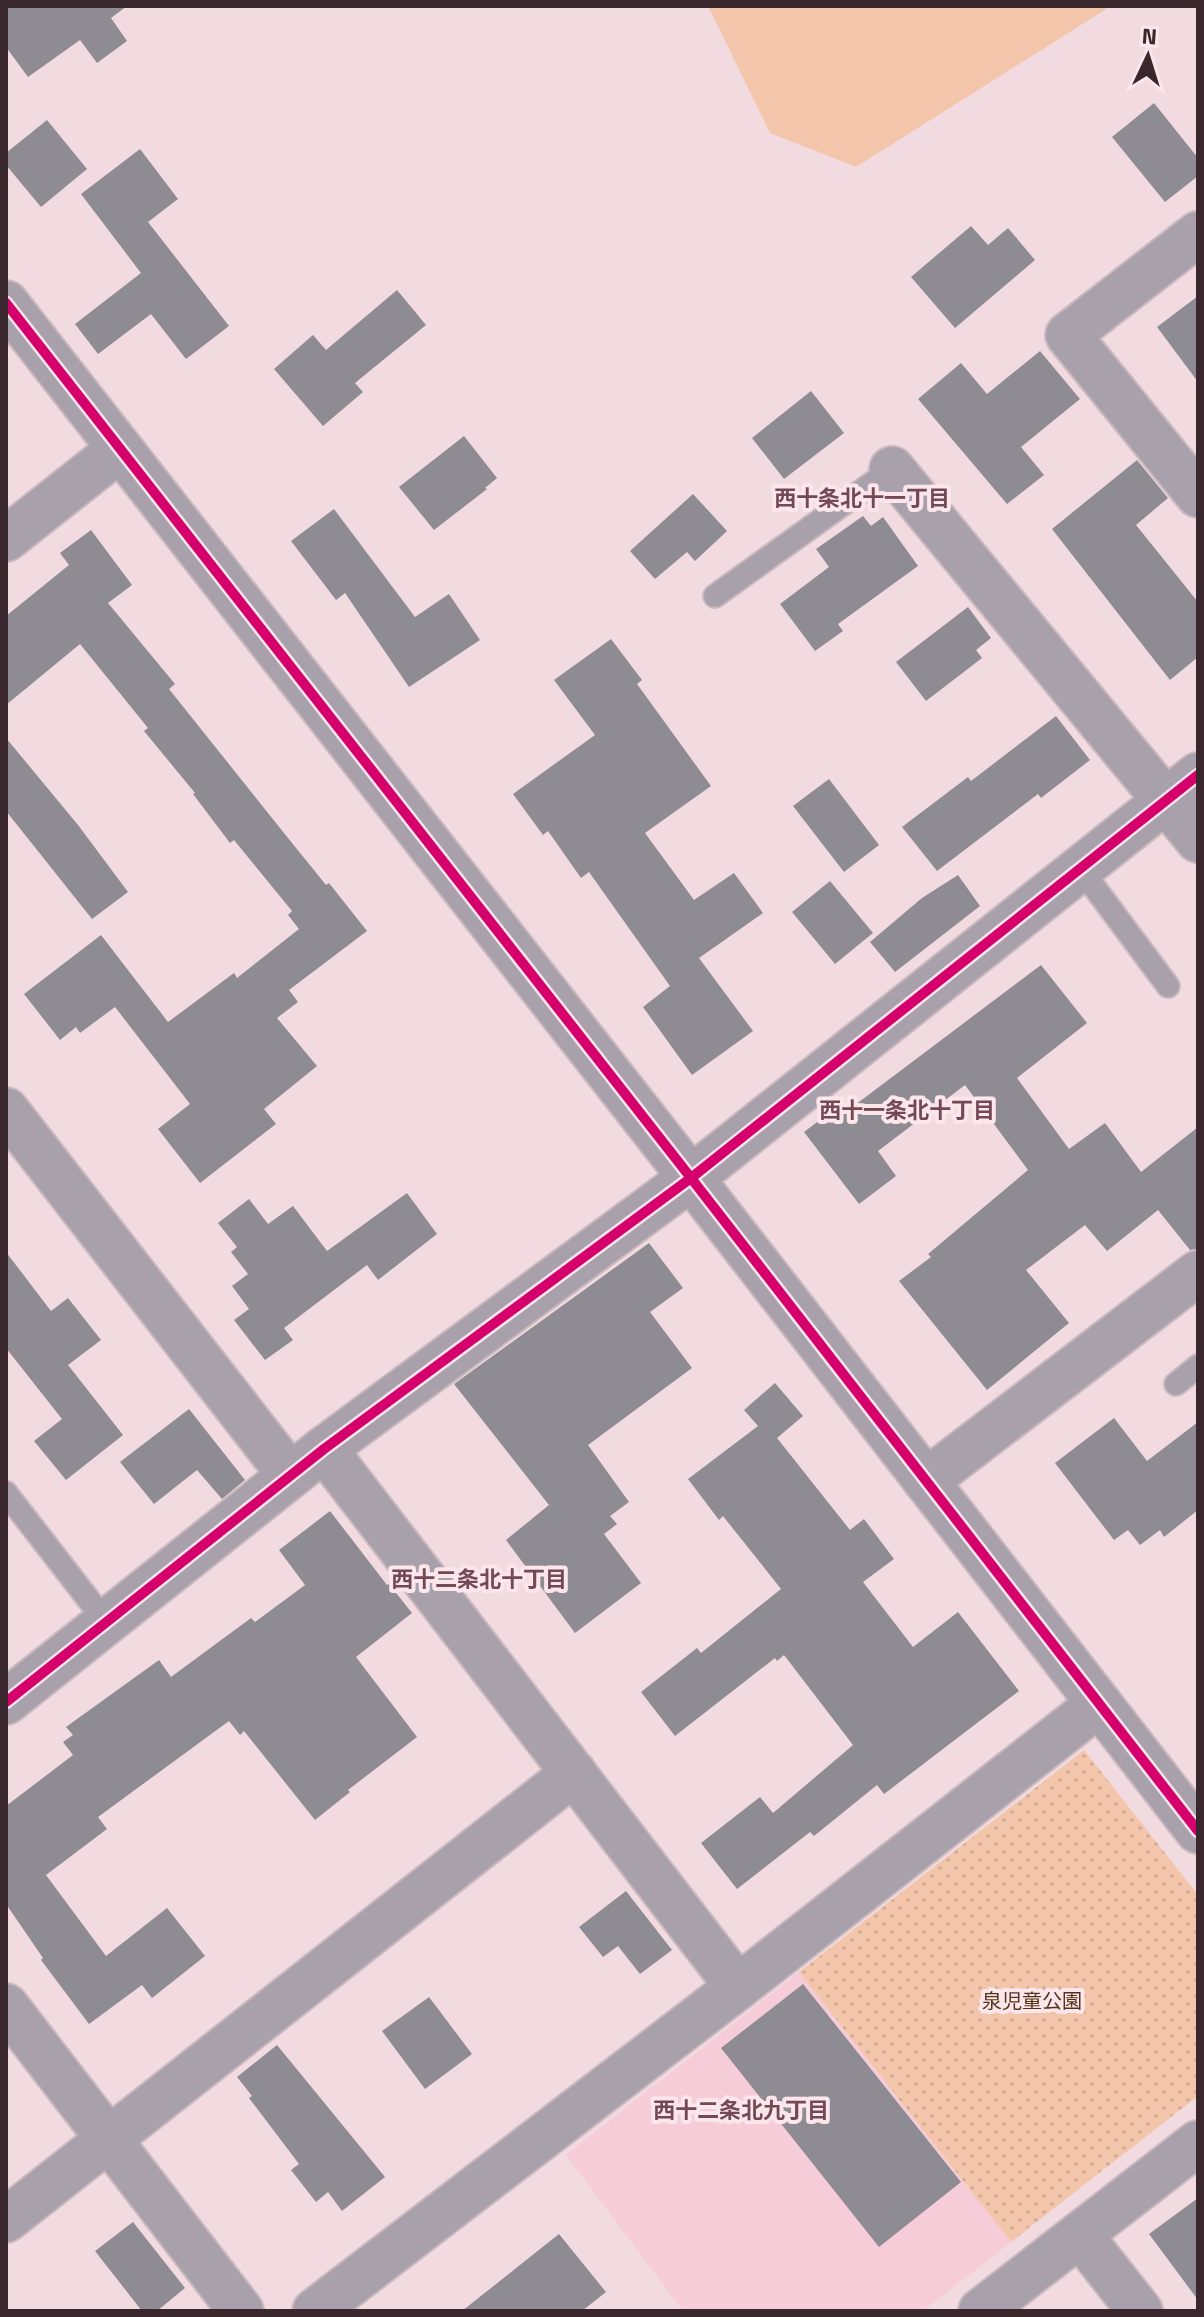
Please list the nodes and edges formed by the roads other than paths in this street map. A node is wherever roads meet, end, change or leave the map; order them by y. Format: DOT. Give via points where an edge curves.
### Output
graph roads {
  1 [pos="1198,234"];
  2 [pos="6,303"];
  3 [pos="120,449"];
  4 [pos="892,469"];
  5 [pos="1198,495"];
  6 [pos="6,539"];
  7 [pos="715,596"];
  8 [pos="1182,788"];
  9 [pos="1198,840"];
  10 [pos="1080,868"];
  11 [pos="1168,986"];
  12 [pos="6,1110"];
  13 [pos="691,1178"];
  14 [pos="1198,1273"];
  15 [pos="1198,1366"];
  16 [pos="1176,1384"];
  17 [pos="324,1449"];
  18 [pos="290,1475"];
  19 [pos="926,1481"];
  20 [pos="6,1493"];
  21 [pos="106,1622"];
  22 [pos="6,1702"];
  23 [pos="1099,1704"];
  24 [pos="574,1773"];
  25 [pos="1198,1831"];
  26 [pos="738,1987"];
  27 [pos="6,2006"];
  28 [pos="109,2140"];
  29 [pos="1198,2143"];
  30 [pos="6,2220"];
  31 [pos="1080,2235"];
  32 [pos="241,2311"];
  33 [pos="315,2311"];
  34 [pos="981,2311"];
  35 [pos="1140,2311"];
  1 -- 5 [label="street" via="1068,335"];
  2 -- 3 [label="street"];
  3 -- 6 [label="street"];
  3 -- 13 [label="street"];
  4 -- 7 [label="lane"];
  4 -- 8 [label="street"];
  8 -- 9 [label="street"];
  8 -- 10 [label="street"];
  10 -- 11 [label="lane"];
  10 -- 13 [label="street"];
  12 -- 18 [label="street"];
  13 -- 17 [label="street"];
  13 -- 19 [label="street"];
  14 -- 19 [label="street"];
  15 -- 16 [label="lane"];
  17 -- 18 [label="street"];
  17 -- 24 [label="street"];
  18 -- 21 [label="street"];
  19 -- 23 [label="street"];
  20 -- 21 [label="lane"];
  21 -- 22 [label="street"];
  23 -- 25 [label="street"];
  23 -- 26 [label="street"];
  24 -- 26 [label="street"];
  24 -- 28 [label="street"];
  26 -- 33 [label="street"];
  27 -- 28 [label="street"];
  28 -- 30 [label="street"];
  28 -- 32 [label="street"];
  29 -- 31 [label="street"];
  31 -- 34 [label="street"];
  31 -- 35 [label="street"];
}
